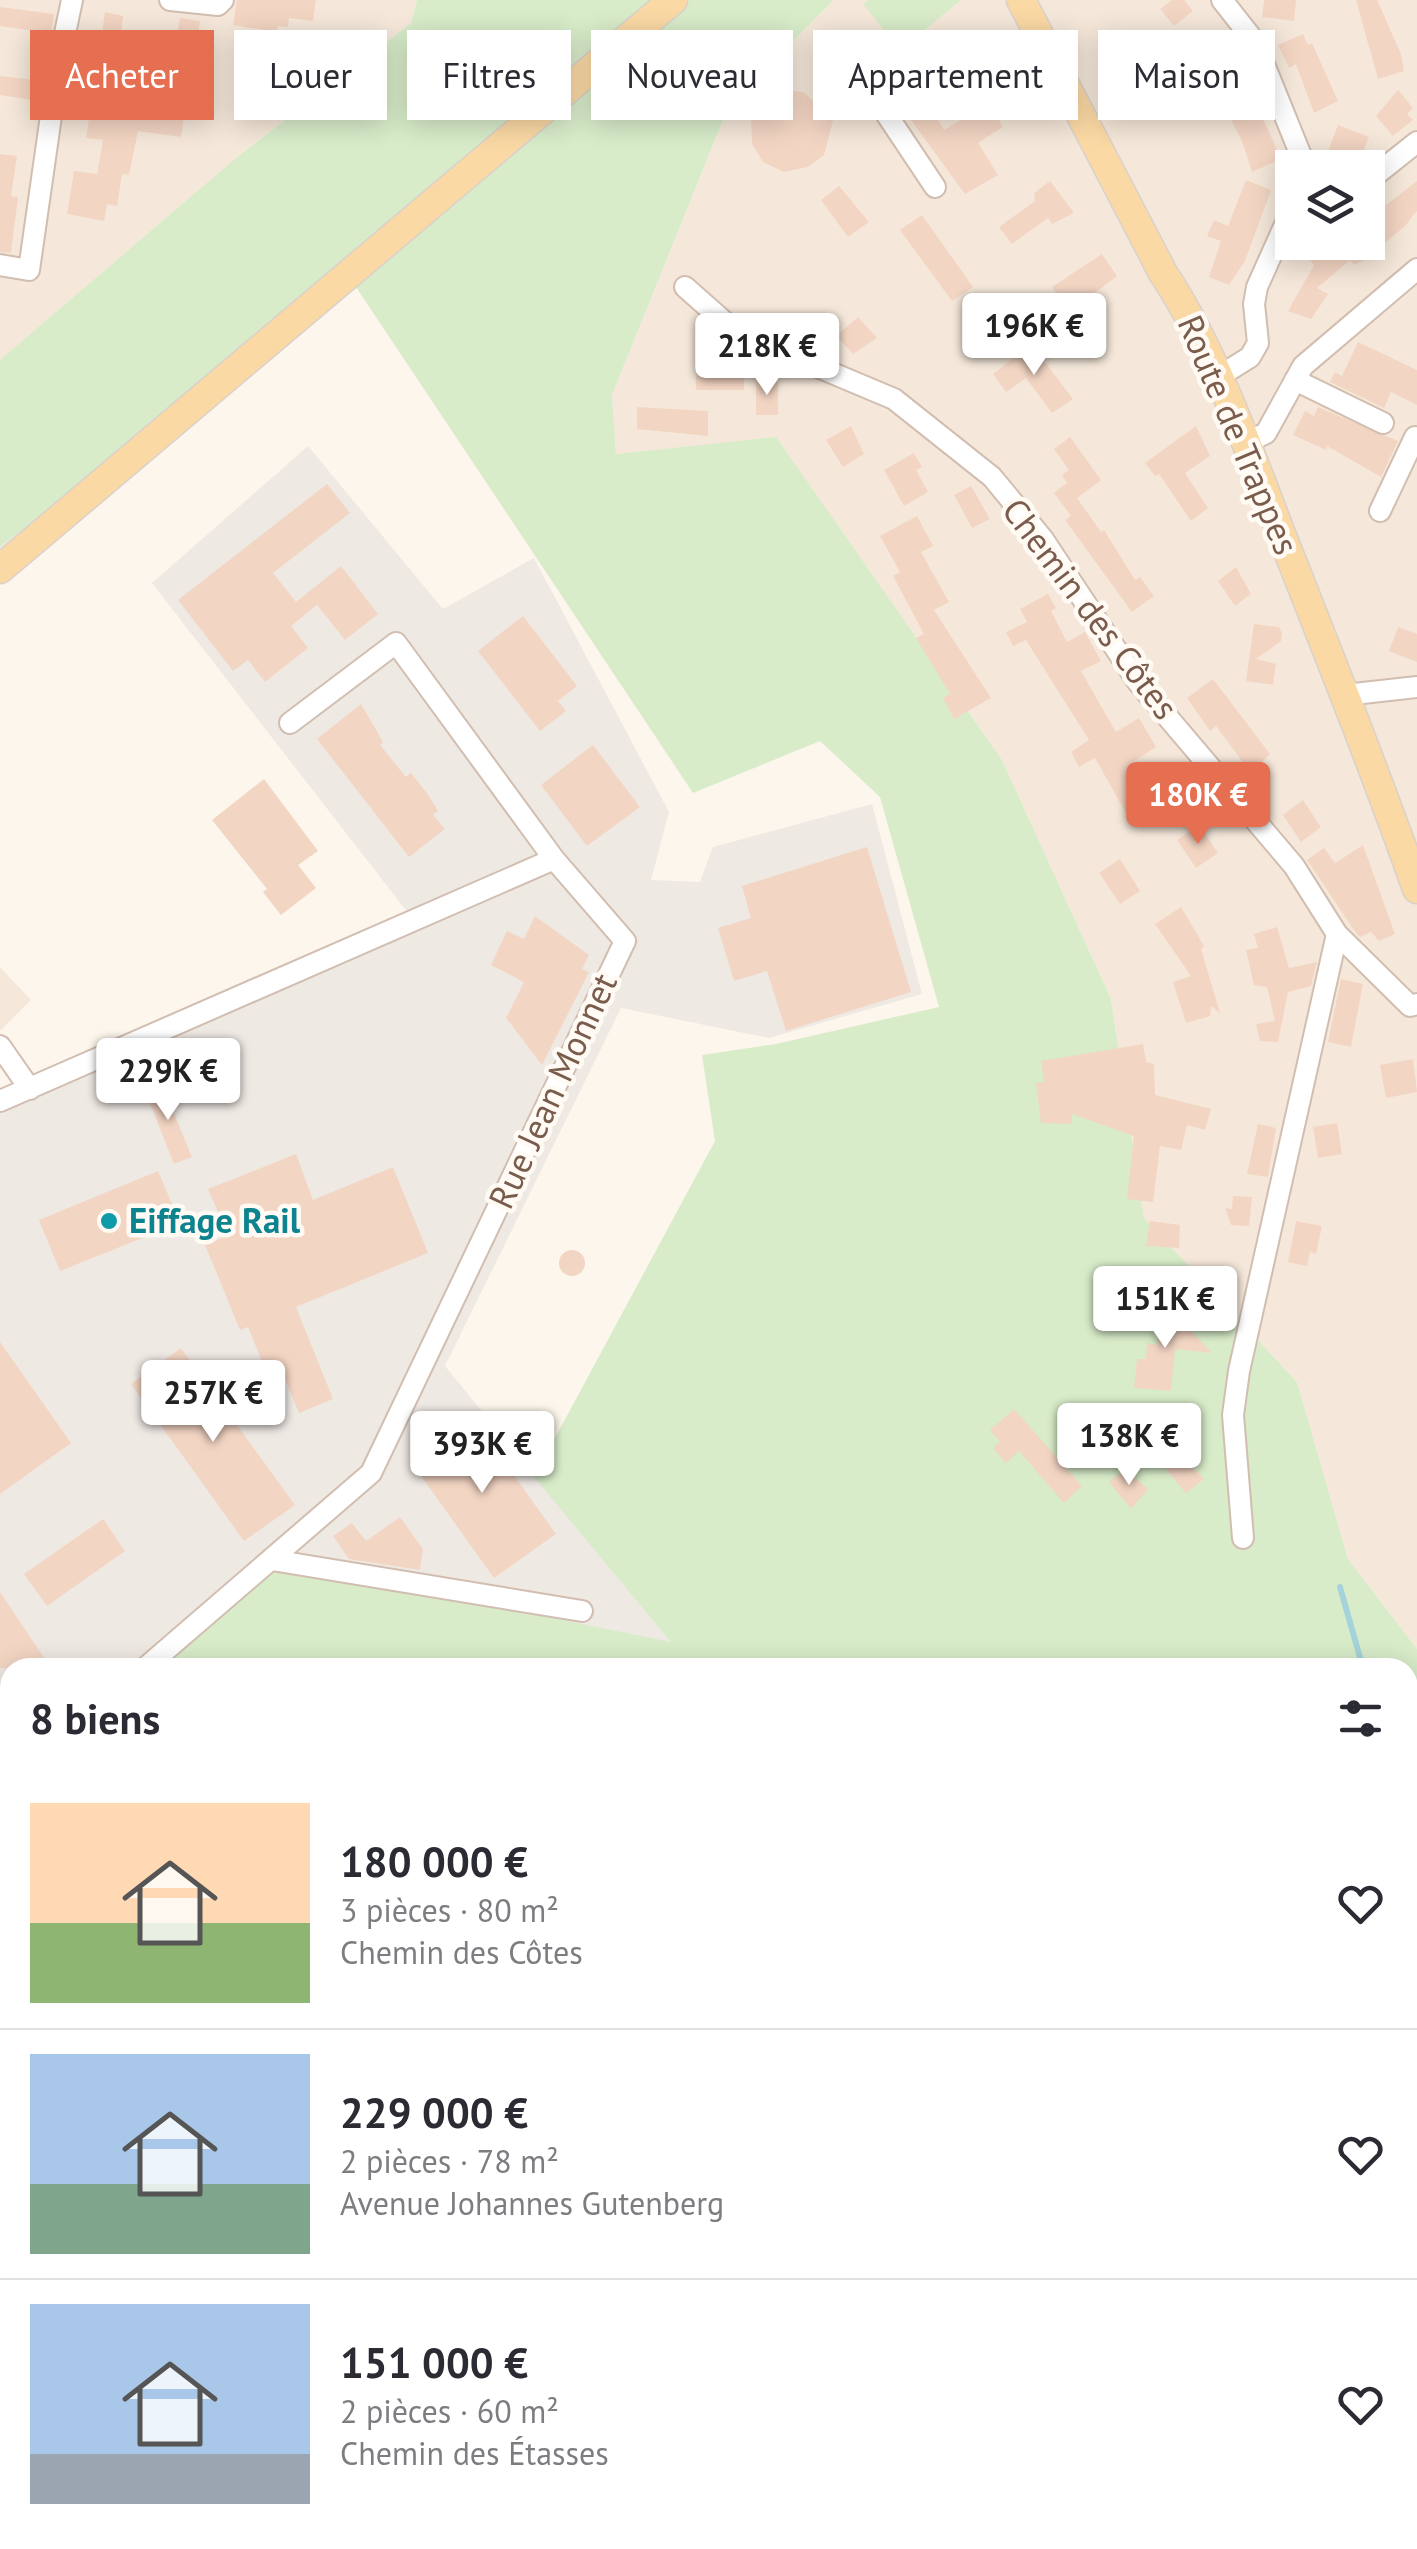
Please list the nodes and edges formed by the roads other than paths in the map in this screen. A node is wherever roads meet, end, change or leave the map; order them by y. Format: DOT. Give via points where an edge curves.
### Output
graph roads {
  1 [pos="72,0"];
  2 [pos="170,0"];
  3 [pos="223,0"];
  4 [pos="673,0"];
  5 [pos="683,0"];
  6 [pos="1020,0"];
  7 [pos="1222,0"];
  8 [pos="637,30"];
  9 [pos="641,30"];
  10 [pos="1036,30"];
  11 [pos="591,69"];
  12 [pos="1078,111"];
  13 [pos="890,120"];
  14 [pos="1417,142"];
  15 [pos="1299,150"];
  16 [pos="1385,167"];
  17 [pos="935,186"];
  18 [pos="1275,246"];
  19 [pos="0,265"];
  20 [pos="1417,269"];
  21 [pos="685,287"];
  22 [pos="1218,377"];
  23 [pos="1295,380"];
  24 [pos="1384,424"];
  25 [pos="1414,437"];
  26 [pos="1246,443"];
  27 [pos="1380,511"];
  28 [pos="0,569"];
  29 [pos="1417,687"];
  30 [pos="1345,695"];
  31 [pos="290,723"];
  32 [pos="554,859"];
  33 [pos="1417,889"];
  34 [pos="1338,934"];
  35 [pos="1417,1004"];
  36 [pos="0,1046"];
  37 [pos="30,1088"];
  38 [pos="0,1100"];
  39 [pos="1243,1538"];
  40 [pos="272,1560"];
  41 [pos="582,1611"];
  42 [pos="157,1658"];
  1 -- 19 [label="street" via="29,270"];
  2 -- 3 [label="street"];
  4 -- 8 [label="main road"];
  5 -- 9 [label="main road"];
  6 -- 10 [label="main road, Route de Trappes"];
  7 -- 15 [label="street" via="1255,42"];
  11 -- 28 [label="main road"];
  12 -- 22 [label="main road, Route de Trappes"];
  13 -- 17 [label="street"];
  14 -- 16 [label="street"];
  18 -- 22 [label="street" via="1257,286 1258,343 1250,357"];
  20 -- 23 [label="street"];
  21 -- 34 [label="street, Chemin des Côtes" via="738,333 894,399 992,478 1044,539 1138,681 1294,866"];
  22 -- 26 [label="main road, Route de Trappes"];
  23 -- 24 [label="street"];
  23 -- 26 [label="street" via="1266,433"];
  25 -- 27 [label="street"];
  26 -- 30 [label="main road, Route de Trappes"];
  29 -- 30 [label="street"];
  30 -- 33 [label="main road, Route de Trappes"];
  31 -- 32 [label="street, Rue Jean Monnet" via="396,643"];
  32 -- 37 [label="street"];
  32 -- 40 [label="street, Rue Jean Monnet" via="624,941 372,1472"];
  34 -- 35 [label="street, Chemin des Côtes" via="1410,1006"];
  34 -- 39 [label="street" via="1233,1415"];
  36 -- 37 [label="street"];
  37 -- 38 [label="street"];
  40 -- 41 [label="street"];
  40 -- 42 [label="street"];
}
